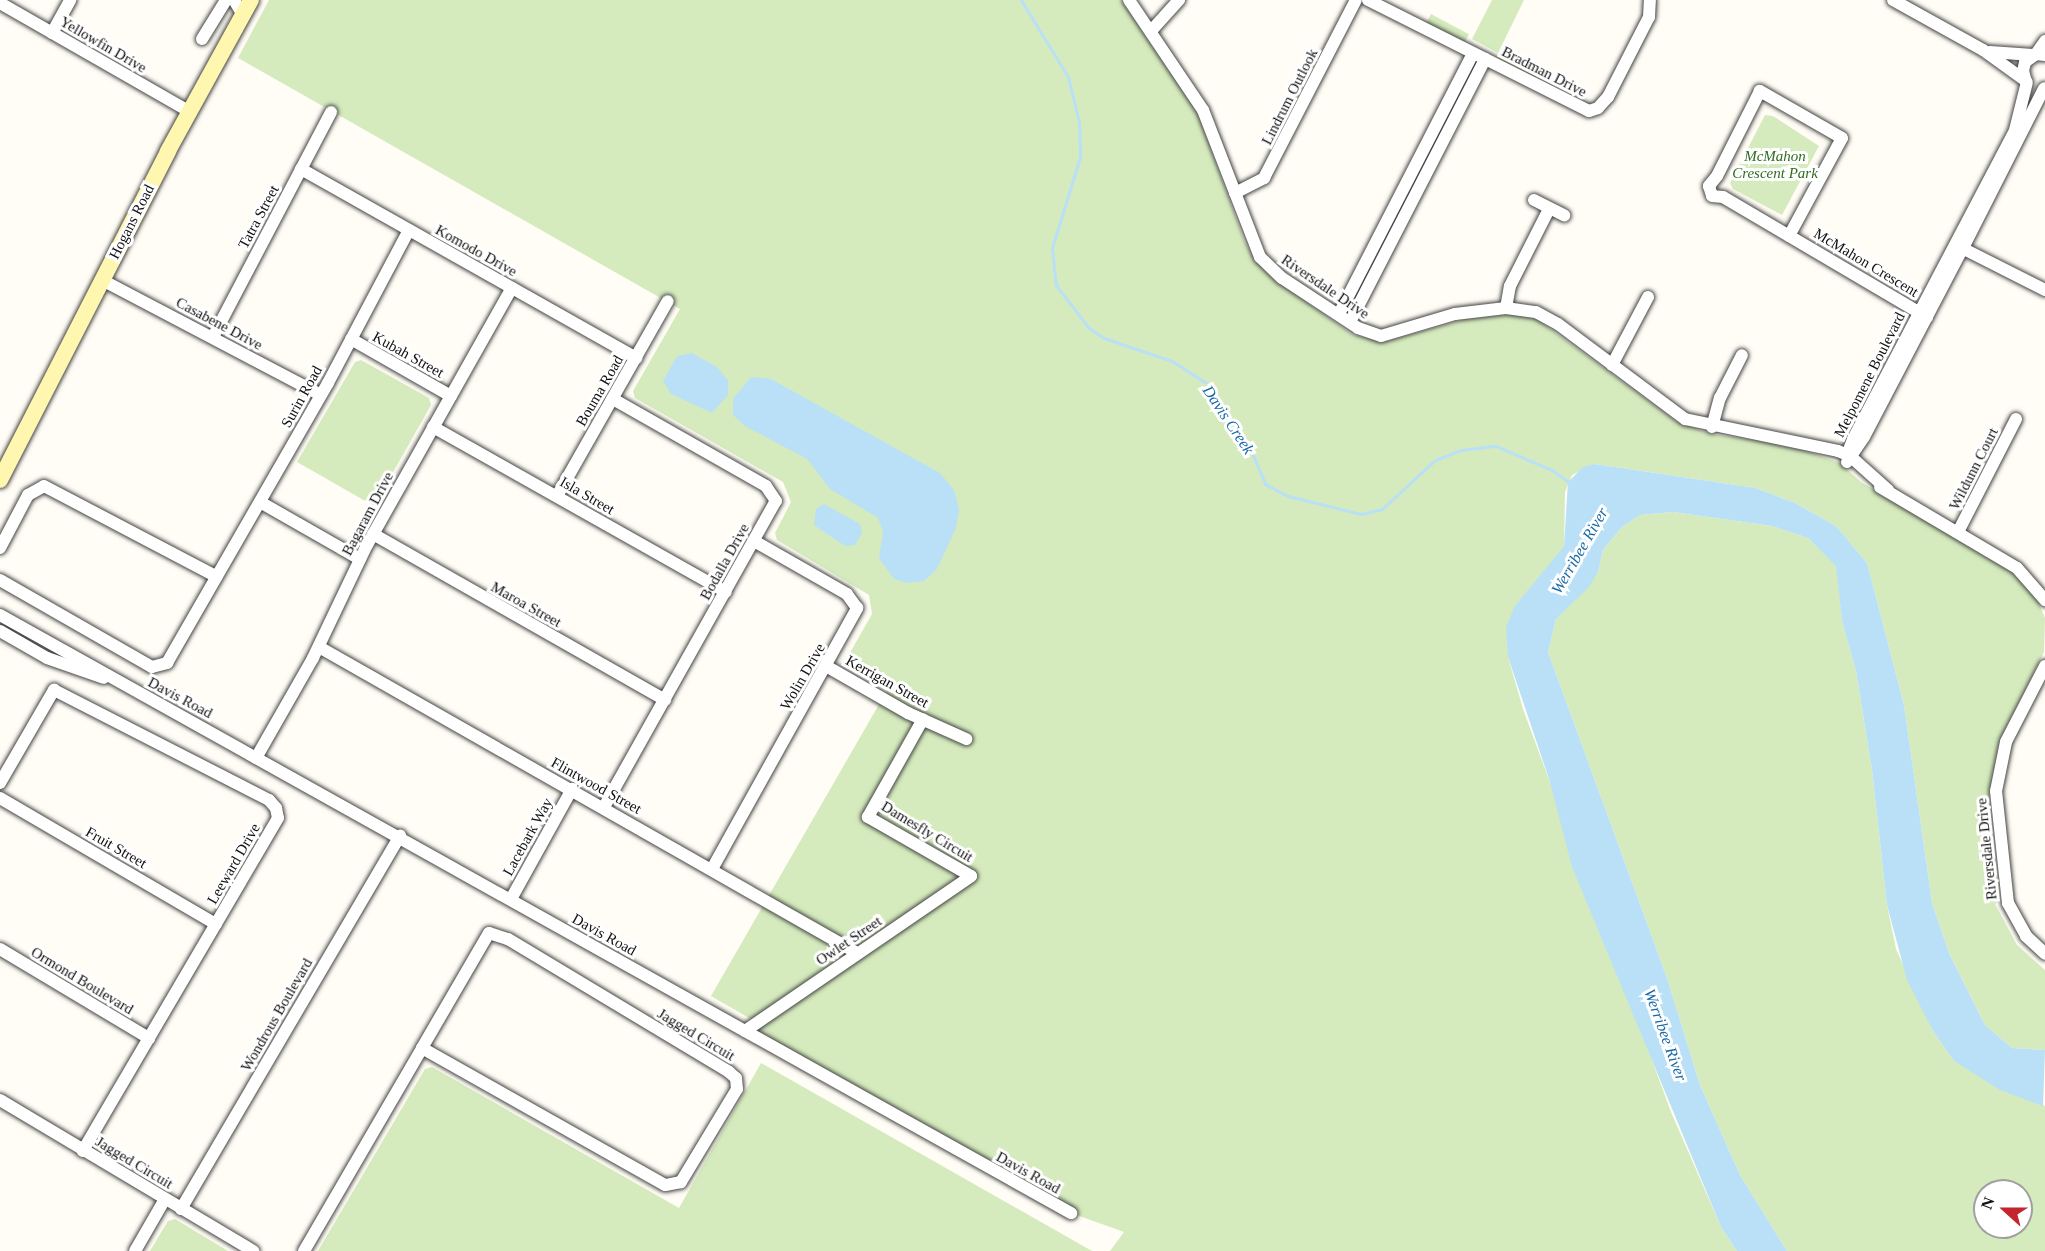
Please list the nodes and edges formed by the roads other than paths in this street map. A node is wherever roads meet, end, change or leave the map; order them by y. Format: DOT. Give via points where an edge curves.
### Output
graph roads {
  1 [pos="70,0"];
  2 [pos="226,0"];
  3 [pos="234,0"];
  4 [pos="251,0"];
  5 [pos="1129,0"];
  6 [pos="1179,0"];
  7 [pos="1356,0"];
  8 [pos="1368,0"];
  9 [pos="1650,0"];
  10 [pos="1893,0"];
  11 [pos="0,3"];
  12 [pos="243,15"];
  13 [pos="1150,31"];
  14 [pos="52,33"];
  15 [pos="202,39"];
  16 [pos="2045,40"];
  17 [pos="1983,50"];
  18 [pos="2038,55"];
  19 [pos="1479,56"];
  20 [pos="2026,82"];
  21 [pos="2044,87"];
  22 [pos="190,112"];
  23 [pos="331,112"];
  24 [pos="1435,127"];
  25 [pos="1447,133"];
  26 [pos="301,169"];
  27 [pos="1235,193"];
  28 [pos="1534,200"];
  29 [pos="1549,209"];
  30 [pos="1564,215"];
  31 [pos="409,230"];
  32 [pos="1382,231"];
  33 [pos="1789,236"];
  34 [pos="1393,237"];
  35 [pos="1959,246"];
  36 [pos="102,280"];
  37 [pos="512,288"];
  38 [pos="2045,290"];
  39 [pos="1647,297"];
  40 [pos="668,301"];
  41 [pos="1506,308"];
  42 [pos="1339,314"];
  43 [pos="1923,314"];
  44 [pos="1350,322"];
  45 [pos="213,337"];
  46 [pos="351,339"];
  47 [pos="1742,355"];
  48 [pos="636,358"];
  49 [pos="1612,365"];
  50 [pos="321,395"];
  51 [pos="451,396"];
  52 [pos="613,399"];
  53 [pos="2016,419"];
  54 [pos="434,427"];
  55 [pos="1712,427"];
  56 [pos="23,430"];
  57 [pos="0,453"];
  58 [pos="1848,458"];
  59 [pos="0,480"];
  60 [pos="557,496"];
  61 [pos="260,502"];
  62 [pos="1958,532"];
  63 [pos="373,534"];
  64 [pos="754,541"];
  65 [pos="0,548"];
  66 [pos="360,559"];
  67 [pos="218,577"];
  68 [pos="0,580"];
  69 [pos="726,592"];
  70 [pos="2045,600"];
  71 [pos="0,615"];
  72 [pos="0,631"];
  73 [pos="319,647"];
  74 [pos="826,666"];
  75 [pos="2045,666"];
  76 [pos="122,684"];
  77 [pos="665,700"];
  78 [pos="923,719"];
  79 [pos="966,739"];
  80 [pos="256,758"];
  81 [pos="0,783"];
  82 [pos="572,789"];
  83 [pos="0,798"];
  84 [pos="604,807"];
  85 [pos="400,836"];
  86 [pos="712,868"];
  87 [pos="971,876"];
  88 [pos="511,899"];
  89 [pos="216,924"];
  90 [pos="0,949"];
  91 [pos="857,953"];
  92 [pos="2045,954"];
  93 [pos="745,1031"];
  94 [pos="149,1038"];
  95 [pos="422,1048"];
  96 [pos="0,1100"];
  97 [pos="83,1151"];
  98 [pos="165,1199"];
  99 [pos="181,1209"];
  100 [pos="1071,1213"];
  101 [pos="135,1251"];
  102 [pos="253,1251"];
  103 [pos="304,1251"];
  1 -- 14 [label="street"];
  2 -- 15 [label="street"];
  3 -- 12 [label="street"];
  4 -- 12 [label="street, Hogans Road"];
  5 -- 13 [label="street, Riversdale Drive"];
  6 -- 13 [label="street"];
  7 -- 27 [label="street, Lindrum Outlook" via="1264,178"];
  8 -- 19 [label="street, Bradman Drive"];
  9 -- 19 [label="street, Bradman Drive" via="1649,17 1608,97 1596,109 1584,110"];
  10 -- 17 [label="street"];
  11 -- 14 [label="street, Yellowfin Drive"];
  12 -- 22 [label="street, Hogans Road"];
  13 -- 27 [label="street, Riversdale Drive" via="1203,110"];
  14 -- 22 [label="street, Yellowfin Drive"];
  16 -- 18 [label="street"];
  17 -- 18 [label="street" via="2017,57"];
  17 -- 20 [label="street"];
  18 -- 20 [label="street, Melpomene Boulevard" via="2023,66"];
  19 -- 24 [label="street"];
  19 -- 25 [label="street"];
  20 -- 21 [label="street"];
  20 -- 35 [label="street, Melpomene Boulevard" via="2015,129"];
  21 -- 35 [label="street, Melpomene Boulevard"];
  22 -- 36 [label="street, Hogans Road"];
  23 -- 26 [label="street, Tatra Street"];
  24 -- 25 [label="street"];
  24 -- 32 [label="street"];
  25 -- 34 [label="street"];
  26 -- 31 [label="street, Komodo Drive"];
  26 -- 45 [label="street, Tatra Street"];
  27 -- 42 [label="street, Riversdale Drive" via="1249,235 1267,266"];
  28 -- 29 [label="street"];
  29 -- 30 [label="street"];
  29 -- 41 [label="street" via="1510,286"];
  31 -- 37 [label="street, Komodo Drive"];
  31 -- 46 [label="street, Surin Road"];
  32 -- 34 [label="street"];
  32 -- 42 [label="street"];
  33 -- 33 [label="street, McMahon Crescent" via="1709,191 1760,91 1842,138"];
  33 -- 43 [label="street, McMahon Crescent"];
  34 -- 44 [label="street"];
  35 -- 38 [label="street"];
  35 -- 43 [label="street, Melpomene Boulevard"];
  36 -- 45 [label="street, Casabene Drive"];
  36 -- 56 [label="street, Hogans Road"];
  37 -- 48 [label="street, Komodo Drive"];
  37 -- 51 [label="street, Bagaram Drive"];
  39 -- 49 [label="street"];
  40 -- 48 [label="street, Bouma Road"];
  41 -- 44 [label="street, Riversdale Drive" via="1455,314 1381,336 1368,334"];
  41 -- 49 [label="street, Riversdale Drive" via="1527,309 1550,319"];
  42 -- 44 [label="street, Riversdale Drive"];
  43 -- 58 [label="street, Melpomene Boulevard"];
  45 -- 50 [label="street, Casabene Drive"];
  46 -- 50 [label="street, Surin Road"];
  46 -- 51 [label="street, Kubah Street"];
  47 -- 55 [label="street" via="1720,398"];
  48 -- 52 [label="street, Bouma Road"];
  49 -- 55 [label="street, Riversdale Drive" via="1680,416"];
  50 -- 61 [label="street, Surin Road"];
  51 -- 54 [label="street, Bagaram Drive"];
  52 -- 60 [label="street, Bouma Road"];
  52 -- 64 [label="street, Bodalla Drive" via="771,489 775,505"];
  53 -- 62 [label="street, Wildunn Court"];
  54 -- 60 [label="street, Isla Street"];
  54 -- 63 [label="street, Bagaram Drive"];
  55 -- 58 [label="street, Riversdale Drive" via="1806,443 1821,454"];
  56 -- 57 [label="street, Hogans Road"];
  56 -- 59 [label="street, Hogans Road"];
  58 -- 62 [label="street, Riversdale Drive" via="1859,477"];
  60 -- 69 [label="street, Isla Street"];
  61 -- 66 [label="street"];
  61 -- 67 [label="street, Surin Road"];
  62 -- 70 [label="street, Riversdale Drive" via="2017,568"];
  63 -- 66 [label="street, Bagaram Drive"];
  63 -- 77 [label="street, Maroa Street"];
  64 -- 69 [label="street, Bodalla Drive"];
  64 -- 74 [label="street, Wolin Drive" via="856,603 854,617"];
  65 -- 67 [label="street" via="28,495 44,486"];
  66 -- 73 [label="street, Bagaram Drive"];
  67 -- 68 [label="street, Surin Road" via="172,658 156,667"];
  69 -- 77 [label="street, Bodalla Drive"];
  71 -- 76 [label="street, Davis Road"];
  72 -- 76 [label="street, Davis Road" via="47,658"];
  73 -- 80 [label="street, Bagaram Drive"];
  73 -- 82 [label="street, Flintwood Street"];
  74 -- 78 [label="street, Kerrigan Street"];
  74 -- 86 [label="street, Wolin Drive"];
  75 -- 92 [label="street, Riversdale Drive" via="2002,753 1996,805 2008,903 2026,936"];
  76 -- 80 [label="street, Davis Road"];
  77 -- 84 [label="street, Bodalla Drive"];
  78 -- 79 [label="street, Kerrigan Street"];
  78 -- 87 [label="street, Damesfly Circuit" via="868,818"];
  80 -- 85 [label="street, Davis Road"];
  81 -- 89 [label="street, Leeward Drive" via="54,690 269,800 278,818"];
  82 -- 84 [label="street, Flintwood Street"];
  82 -- 88 [label="street, Lacebark Way"];
  83 -- 89 [label="street, Fruit Street"];
  84 -- 86 [label="street, Flintwood Street"];
  85 -- 88 [label="street, Davis Road"];
  85 -- 99 [label="street, Wondrous Boulevard"];
  86 -- 91 [label="street, Flintwood Street"];
  87 -- 91 [label="street, Owlet Street"];
  88 -- 93 [label="street, Davis Road"];
  89 -- 94 [label="street, Leeward Drive"];
  90 -- 94 [label="street, Ormond Boulevard"];
  91 -- 93 [label="street, Owlet Street"];
  93 -- 100 [label="street, Davis Road"];
  94 -- 97 [label="street, Leeward Drive"];
  95 -- 95 [label="street, Jagged Circuit" via="489,933 508,939 729,1072 736,1078 737,1089 681,1182 665,1185"];
  95 -- 103 [label="street, Jagged Circuit"];
  96 -- 97 [label="street, Jagged Circuit"];
  97 -- 98 [label="street, Jagged Circuit"];
  98 -- 99 [label="street, Jagged Circuit"];
  98 -- 101 [label="street"];
  99 -- 102 [label="street, Jagged Circuit"];
}
